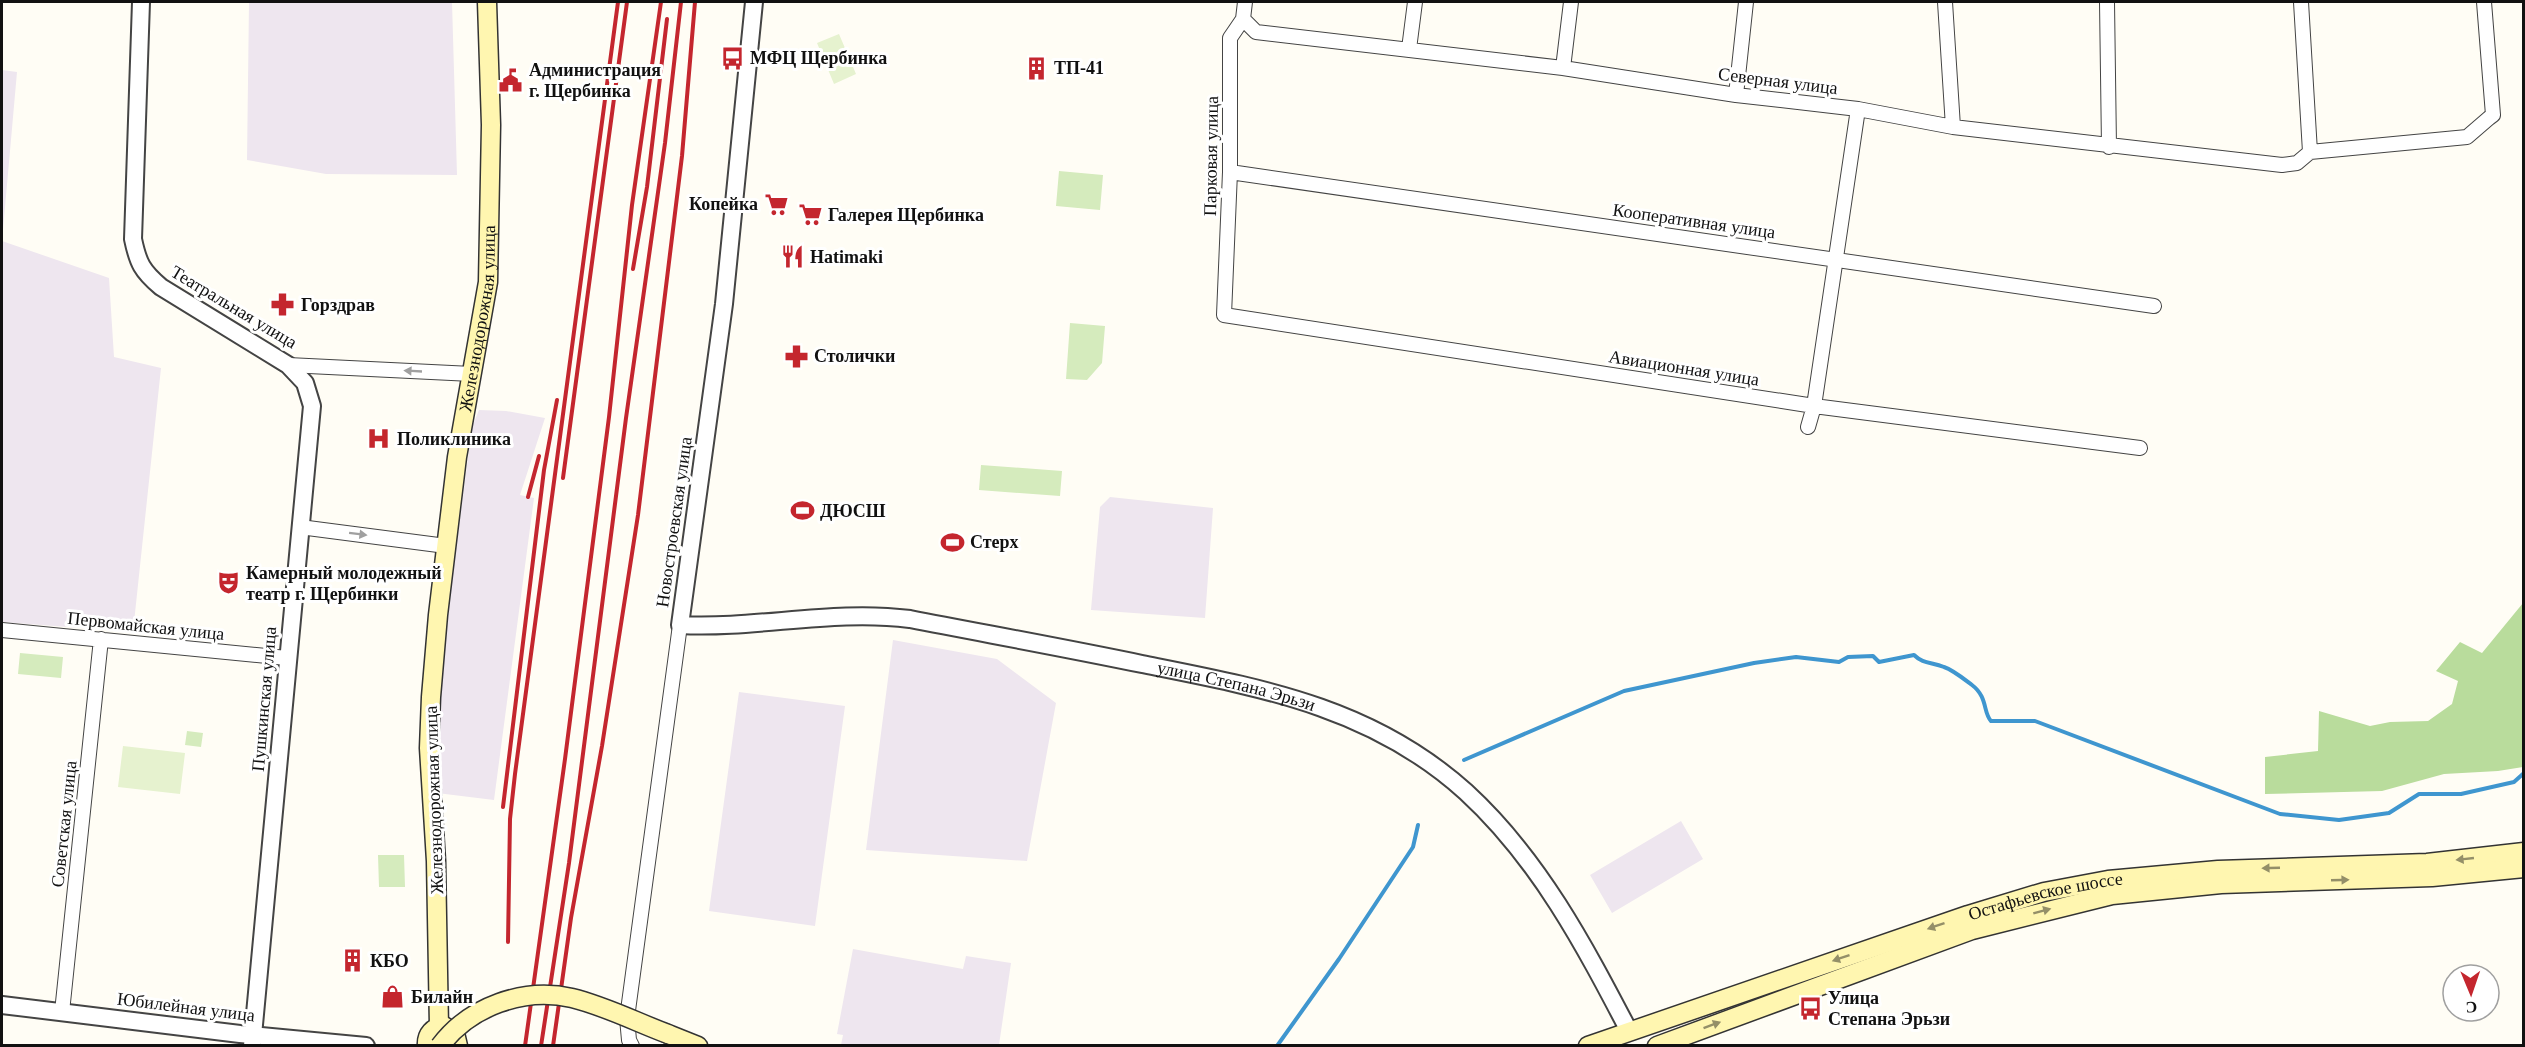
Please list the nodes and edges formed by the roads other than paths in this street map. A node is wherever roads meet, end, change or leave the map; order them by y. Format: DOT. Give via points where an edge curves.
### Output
graph roads {
  1 [pos="141,2"];
  2 [pos="487,2"];
  3 [pos="754,2"];
  4 [pos="1245,2"];
  5 [pos="1415,2"];
  6 [pos="1571,2"];
  7 [pos="1746,2"];
  8 [pos="1945,2"];
  9 [pos="2107,2"];
  10 [pos="2301,2"];
  11 [pos="2484,2"];
  12 [pos="1243,19"];
  13 [pos="1409,49"];
  14 [pos="1563,69"];
  15 [pos="1736,95"];
  16 [pos="1858,109"];
  17 [pos="1953,127"];
  18 [pos="2109,147"];
  19 [pos="2310,152"];
  20 [pos="1230,172"];
  21 [pos="1834,260"];
  22 [pos="2154,306"];
  23 [pos="1224,315"];
  24 [pos="288,365"];
  25 [pos="472,374"];
  26 [pos="1814,406"];
  27 [pos="1808,427"];
  28 [pos="2140,448"];
  29 [pos="300,527"];
  30 [pos="446,546"];
  31 [pos="680,626"];
  32 [pos="2,630"];
  33 [pos="101,639"];
  34 [pos="287,658"];
  35 [pos="2523,852"];
  36 [pos="2523,868"];
  37 [pos="2,1005"];
  38 [pos="62,1012"];
  39 [pos="439,1027"];
  40 [pos="1633,1038"];
  41 [pos="253,1040"];
  42 [pos="366,1046"];
  43 [pos="428,1046"];
  44 [pos="440,1046"];
  45 [pos="458,1046"];
  46 [pos="632,1046"];
  47 [pos="698,1046"];
  48 [pos="1588,1046"];
  49 [pos="1658,1046"];
  1 -- 24 [label="street, Театральная улица" via="133,239 137,260 161,287"];
  2 -- 25 [label="main road, Железнодорожная улица" via="491,243"];
  3 -- 31 [label="street, Новостроевская улица" via="724,304"];
  4 -- 12 [label="street, Парковая улица"];
  5 -- 13 [label="street"];
  6 -- 14 [label="street"];
  7 -- 15 [label="street"];
  8 -- 17 [label="street"];
  9 -- 18 [label="street"];
  10 -- 19 [label="street"];
  11 -- 19 [label="street" via="2493,115 2467,137"];
  12 -- 13 [label="street, Северная улица" via="1256,32"];
  12 -- 20 [label="street, Парковая улица" via="1230,38"];
  13 -- 14 [label="street, Северная улица"];
  14 -- 15 [label="street, Северная улица"];
  15 -- 16 [label="street, Северная улица"];
  16 -- 17 [label="street, Северная улица"];
  16 -- 21 [label="street"];
  17 -- 18 [label="street, Северная улица"];
  18 -- 19 [label="street, Северная улица" via="2282,165 2297,163"];
  20 -- 21 [label="street, Кооперативная улица"];
  20 -- 23 [label="street, Парковая улица"];
  21 -- 22 [label="street, Кооперативная улица"];
  21 -- 26 [label="street"];
  23 -- 26 [label="street, Авиационная улица"];
  25 -- 24 [label="street, Театральная улица, one-way"];
  24 -- 29 [label="street, Пушкинская улица" via="305,383 312,406"];
  25 -- 30 [label="main road, Железнодорожная улица"];
  26 -- 27 [label="street"];
  26 -- 28 [label="street, Авиационная улица"];
  29 -- 30 [label="street, one-way"];
  29 -- 34 [label="street, Пушкинская улица"];
  30 -- 39 [label="main road, Железнодорожная улица" via="429,748"];
  31 -- 40 [label="street, улица Степана Эрьзи" via="863,615 910,619 1252,686 1350,717 1375,728 1431,765 1465,791 1503,831 1561,907"];
  31 -- 46 [label="street, Новостроевская улица" via="627,1018"];
  32 -- 33 [label="street, Первомайская улица"];
  33 -- 34 [label="street, Первомайская улица"];
  33 -- 38 [label="street, Советская улица"];
  34 -- 41 [label="street, Пушкинская улица"];
  35 -- 40 [label="main road, Остафьевское шоссе, one-way" via="2427,863 2218,870 2108,880 2043,892 1958,919"];
  49 -- 36 [label="main road, Остафьевское шоссе, one-way" via="1972,930 2112,895 2222,884 2432,878"];
  37 -- 38 [label="street, Юбилейная улица"];
  38 -- 41 [label="street, Юбилейная улица"];
  39 -- 43 [label="main road" via="429,1035"];
  39 -- 45 [label="main road" via="452,1029 458,1036"];
  40 -- 48 [label="main road, Остафьевское шоссе"];
  41 -- 42 [label="street, Юбилейная улица"];
  44 -- 47 [label="main road, bridge" via="461,1024 484,1009 509,999 541,995 581,1001"];
}
